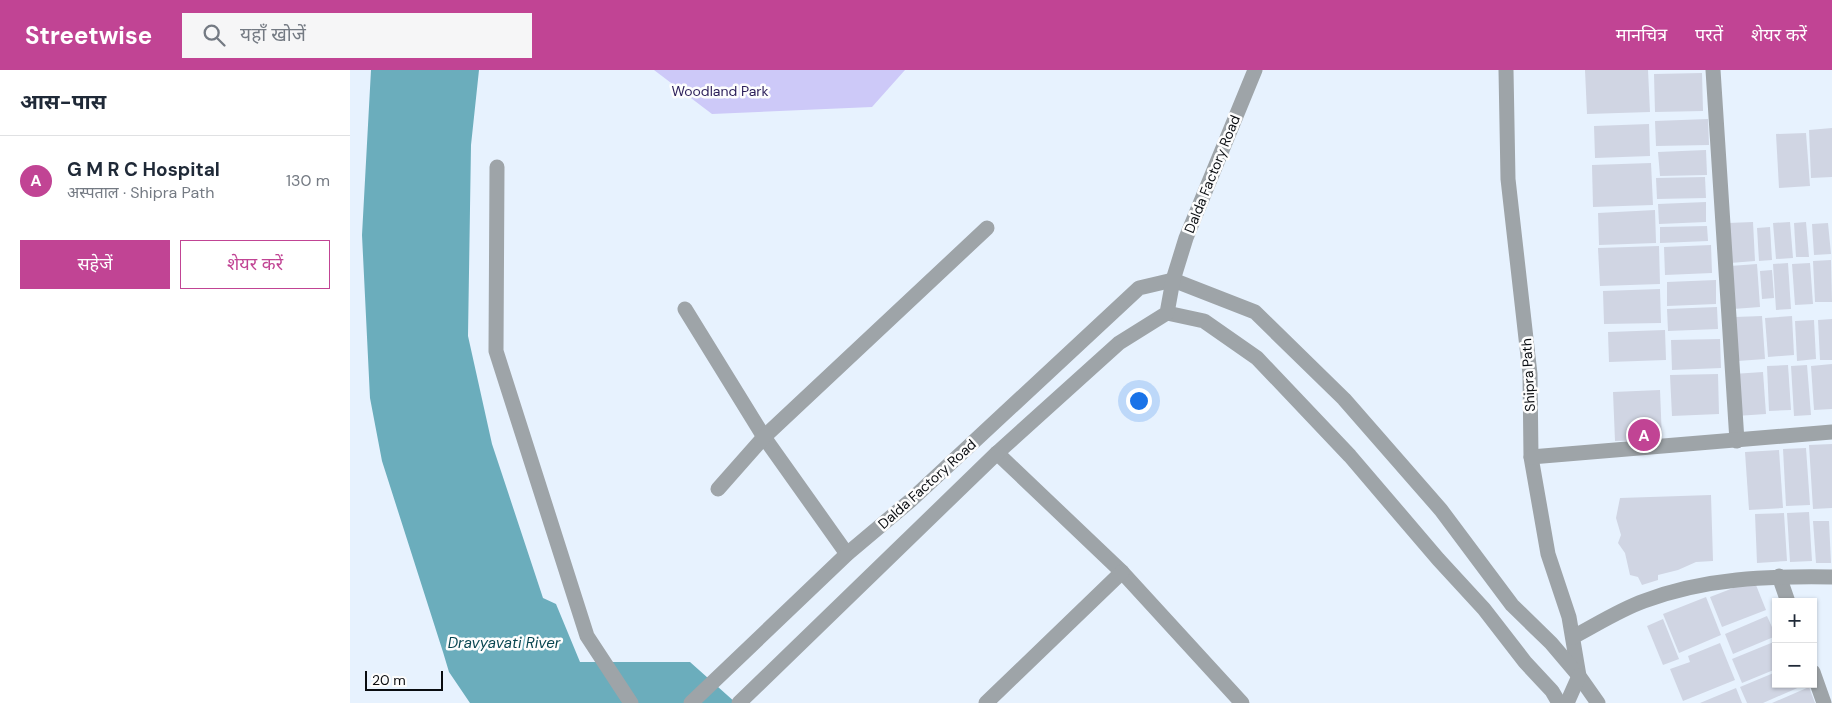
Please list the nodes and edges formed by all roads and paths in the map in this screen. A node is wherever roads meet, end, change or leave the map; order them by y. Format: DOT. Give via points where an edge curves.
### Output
graph roads {
  1 [pos="1255,70"];
  2 [pos="1506,70"];
  3 [pos="1712,70"];
  4 [pos="496,167"];
  5 [pos="986,228"];
  6 [pos="1173,280"];
  7 [pos="685,308"];
  8 [pos="1167,313"];
  9 [pos="1832,432"];
  10 [pos="764,437"];
  11 [pos="1737,441"];
  12 [pos="998,453"];
  13 [pos="1531,457"];
  14 [pos="718,489"];
  15 [pos="847,554"];
  16 [pos="1122,572"];
  17 [pos="1779,576"];
  18 [pos="1832,577"];
  19 [pos="1787,598"];
  20 [pos="1573,637"];
  21 [pos="1578,676"];
  22 [pos="1817,683"];
  23 [pos="631,703"];
  24 [pos="691,703"];
  25 [pos="739,703"];
  26 [pos="986,703"];
  27 [pos="1242,703"];
  28 [pos="1559,703"];
  29 [pos="1567,703"];
  30 [pos="1598,703"];
  31 [pos="1824,703"];
  1 -- 6 [label="street, Dalda Factory Road" via="1186,238"];
  2 -- 13 [label="street, Shipra Path" via="1508,179 1530,374"];
  3 -- 11 [label="street"];
  4 -- 23 [label="street" via="496,351 587,636"];
  5 -- 10 [label="street"];
  6 -- 8 [label="street, Dalda Factory Road"];
  6 -- 15 [label="street, Dalda Factory Road" via="1139,288 910,502"];
  6 -- 21 [label="street" via="1255,312 1337,392 1441,510 1512,605 1551,643"];
  7 -- 10 [label="street"];
  8 -- 12 [label="street, Dalda Factory Road" via="1119,343"];
  8 -- 28 [label="street" via="1204,321 1257,358 1350,456 1484,609"];
  9 -- 11 [label="street"];
  10 -- 14 [label="street"];
  10 -- 15 [label="street"];
  11 -- 13 [label="street"];
  12 -- 16 [label="street"];
  12 -- 25 [label="street, Dalda Factory Road"];
  13 -- 20 [label="street, Shipra Path" via="1548,554"];
  15 -- 24 [label="street, Dalda Factory Road"];
  16 -- 26 [label="street"];
  16 -- 27 [label="street"];
  17 -- 18 [label="street"];
  17 -- 19 [label="street"];
  17 -- 20 [label="street" via="1706,583 1643,601"];
  20 -- 21 [label="street, Shipra Path"];
  21 -- 29 [label="street, Shipra Path"];
  21 -- 30 [label="street, Shipra Path"];
  22 -- 31 [label="street"];
}
